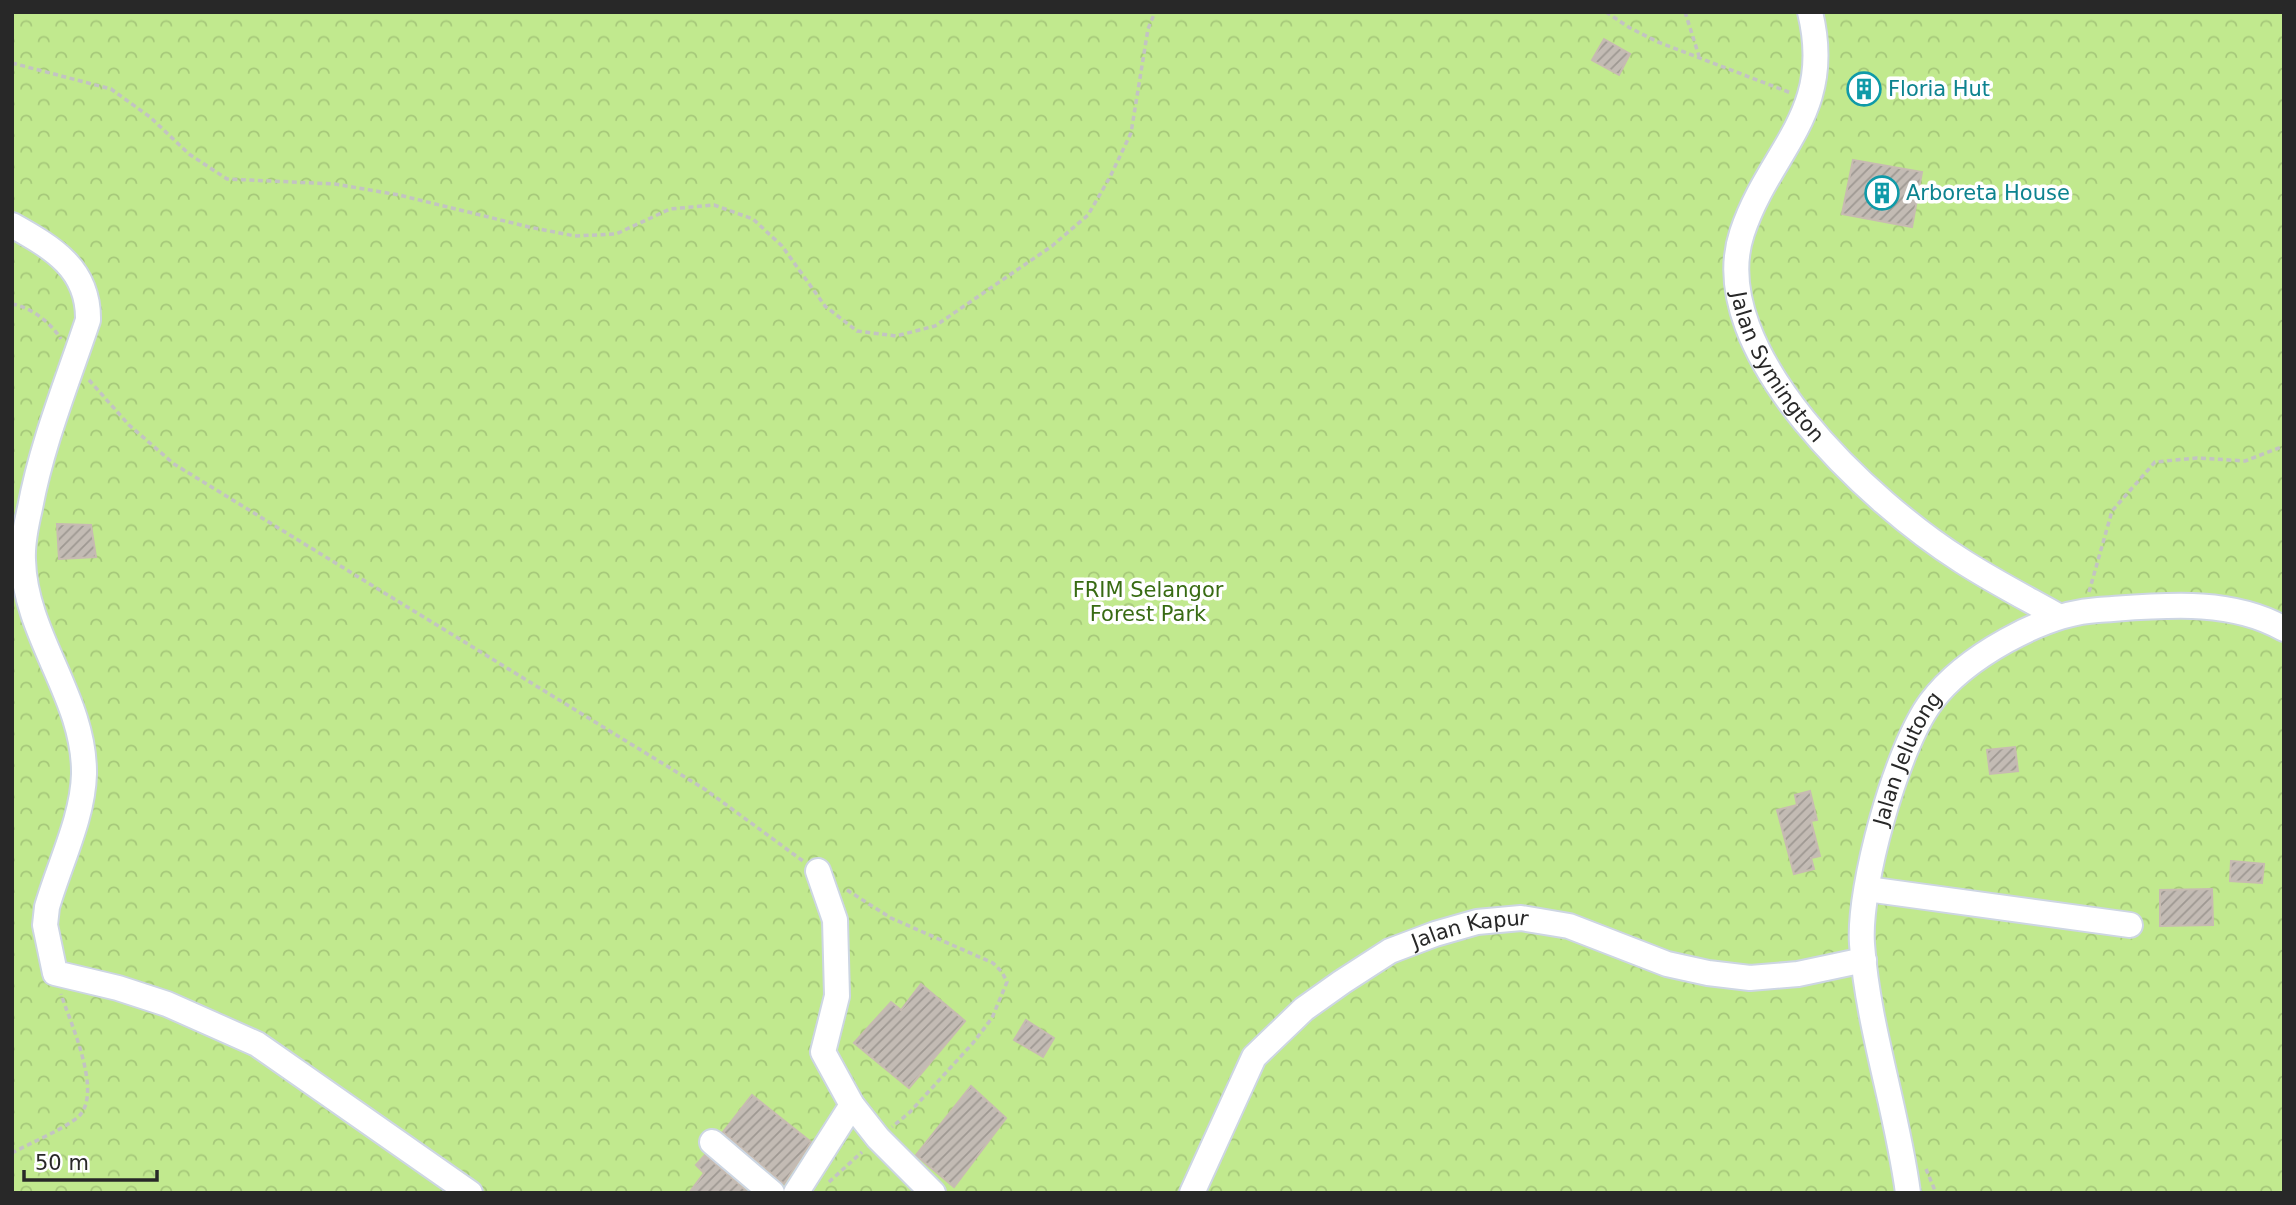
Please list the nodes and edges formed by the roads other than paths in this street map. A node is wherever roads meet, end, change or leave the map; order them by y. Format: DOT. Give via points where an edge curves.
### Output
graph roads {
  1 [pos="1810,12"];
  2 [pos="12,225"];
  3 [pos="2058,616"];
  4 [pos="2284,629"];
  5 [pos="818,870"];
  6 [pos="1867,889"];
  7 [pos="2130,925"];
  8 [pos="1864,960"];
  9 [pos="852,1105"];
  10 [pos="712,1142"];
  11 [pos="470,1193"];
  12 [pos="772,1193"];
  13 [pos="796,1193"];
  14 [pos="933,1193"];
  15 [pos="1192,1193"];
  16 [pos="1908,1193"];
  1 -- 3 [label="street, Jalan Symington" via="1816,55 1810,100 1742,233 1737,257 1737,286 1755,347 1823,442 1901,517 1960,561"];
  2 -- 11 [label="street" via="55,252 84,285 89,304 89,320 34,481 23,560 33,611 83,753 81,803 47,907 45,925 55,973 167,1004 257,1044"];
  3 -- 4 [label="street, Jalan Jelutong" via="2165,606 2254,614"];
  3 -- 6 [label="street, Jalan Jelutong" via="1984,655 1930,703 1892,789"];
  5 -- 9 [label="street" via="835,920 837,996 823,1052"];
  6 -- 7 [label="street"];
  6 -- 8 [label="street, Jalan Jelutong"];
  8 -- 15 [label="street, Jalan Kapur" via="1798,974 1750,978 1667,964 1569,926 1521,918 1477,922 1435,934 1390,951 1342,982 1304,1009 1254,1058"];
  8 -- 16 [label="street, Jalan Jelutong" via="1867,995"];
  9 -- 13 [label="street"];
  9 -- 14 [label="street"];
  10 -- 12 [label="street"];
}
